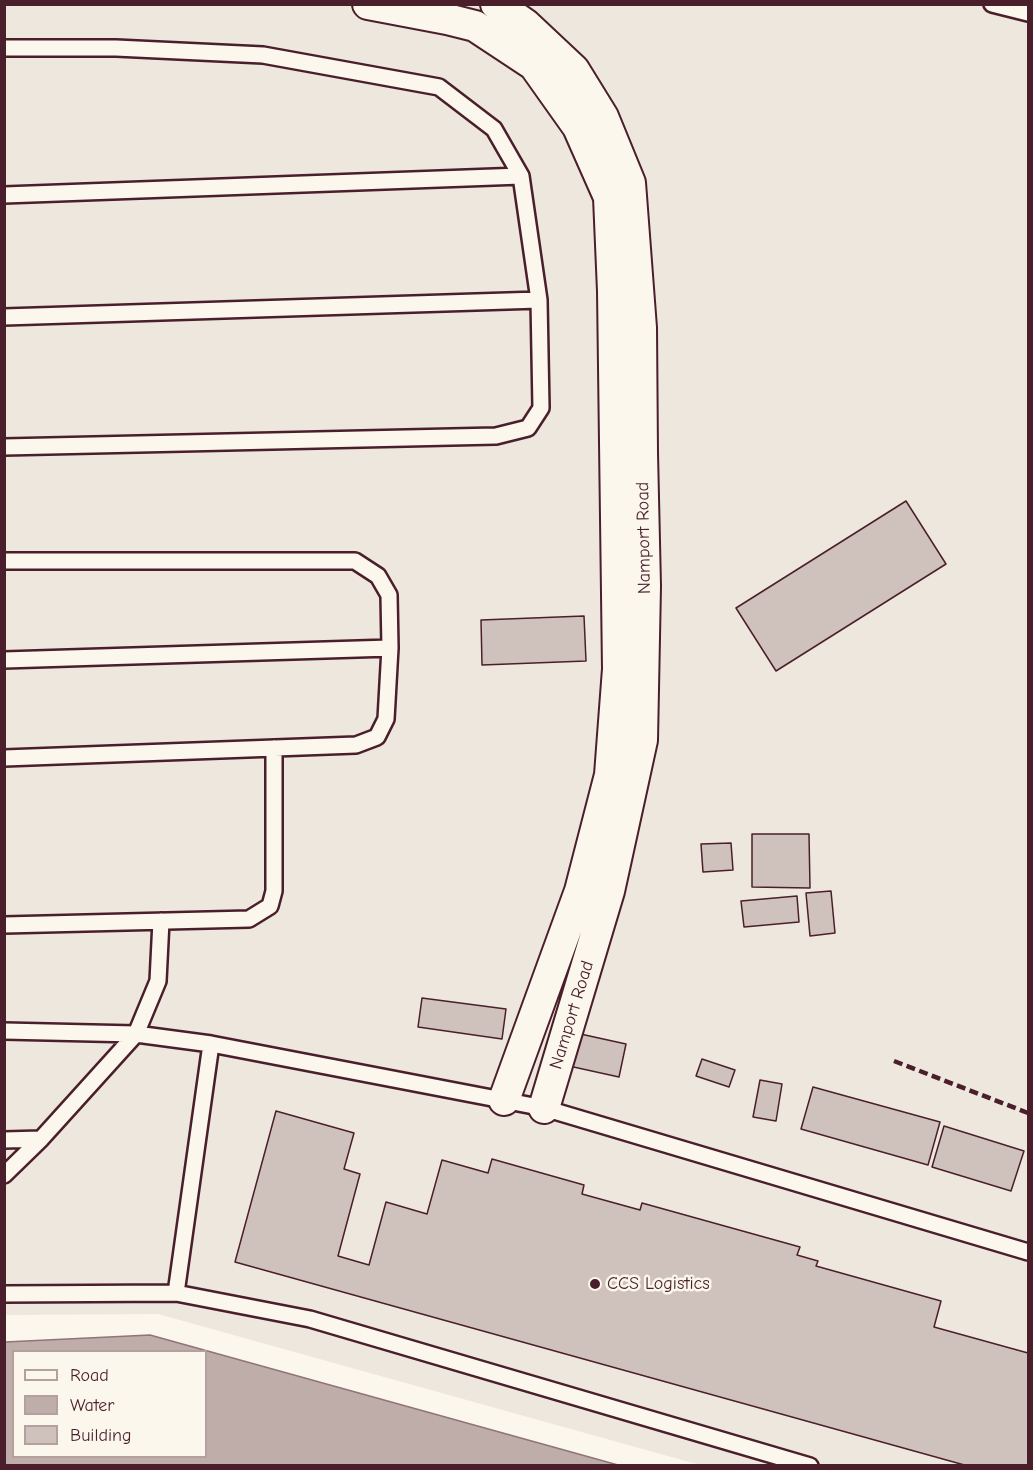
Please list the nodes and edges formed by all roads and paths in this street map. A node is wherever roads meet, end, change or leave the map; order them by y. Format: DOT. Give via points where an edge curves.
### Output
graph roads {
  1 [pos="368,4"];
  2 [pos="496,4"];
  3 [pos="992,4"];
  4 [pos="1029,13"];
  5 [pos="481,15"];
  6 [pos="4,48"];
  7 [pos="521,176"];
  8 [pos="4,195"];
  9 [pos="539,300"];
  10 [pos="4,317"];
  11 [pos="4,447"];
  12 [pos="4,561"];
  13 [pos="390,648"];
  14 [pos="4,660"];
  15 [pos="274,748"];
  16 [pos="4,758"];
  17 [pos="161,921"];
  18 [pos="4,925"];
  19 [pos="4,1030"];
  20 [pos="136,1034"];
  21 [pos="211,1044"];
  22 [pos="504,1100"];
  23 [pos="544,1108"];
  24 [pos="41,1139"];
  25 [pos="4,1140"];
  26 [pos="4,1175"];
  27 [pos="1029,1252"];
  28 [pos="176,1293"];
  29 [pos="4,1294"];
  30 [pos="810,1466"];
  1 -- 5 [label="street"];
  2 -- 23 [label="street, Namport Road" via="525,24 574,70 603,117 630,183 641,327 645,586 642,740 609,891"];
  3 -- 4 [label="lane"];
  5 -- 22 [label="street" via="534,64 578,127 609,197 613,291 618,669 609,775 580,891"];
  6 -- 7 [label="lane" via="116,48 263,55 439,87 494,129"];
  7 -- 8 [label="lane"];
  7 -- 9 [label="lane"];
  9 -- 10 [label="lane"];
  9 -- 11 [label="lane" via="541,408 528,428 496,436"];
  12 -- 13 [label="lane" via="355,561 378,576 389,595"];
  13 -- 14 [label="lane"];
  13 -- 15 [label="lane" via="386,719 377,737 356,745"];
  15 -- 16 [label="lane"];
  15 -- 17 [label="lane" via="274,891 270,906 249,919"];
  17 -- 18 [label="lane"];
  17 -- 20 [label="lane" via="158,981"];
  19 -- 20 [label="lane"];
  20 -- 21 [label="lane"];
  20 -- 24 [label="lane"];
  21 -- 22 [label="lane"];
  21 -- 28 [label="lane"];
  22 -- 23 [label="lane"];
  23 -- 27 [label="lane"];
  24 -- 25 [label="lane"];
  24 -- 26 [label="lane"];
  28 -- 29 [label="lane"];
  28 -- 30 [label="lane" via="310,1319"];
}
